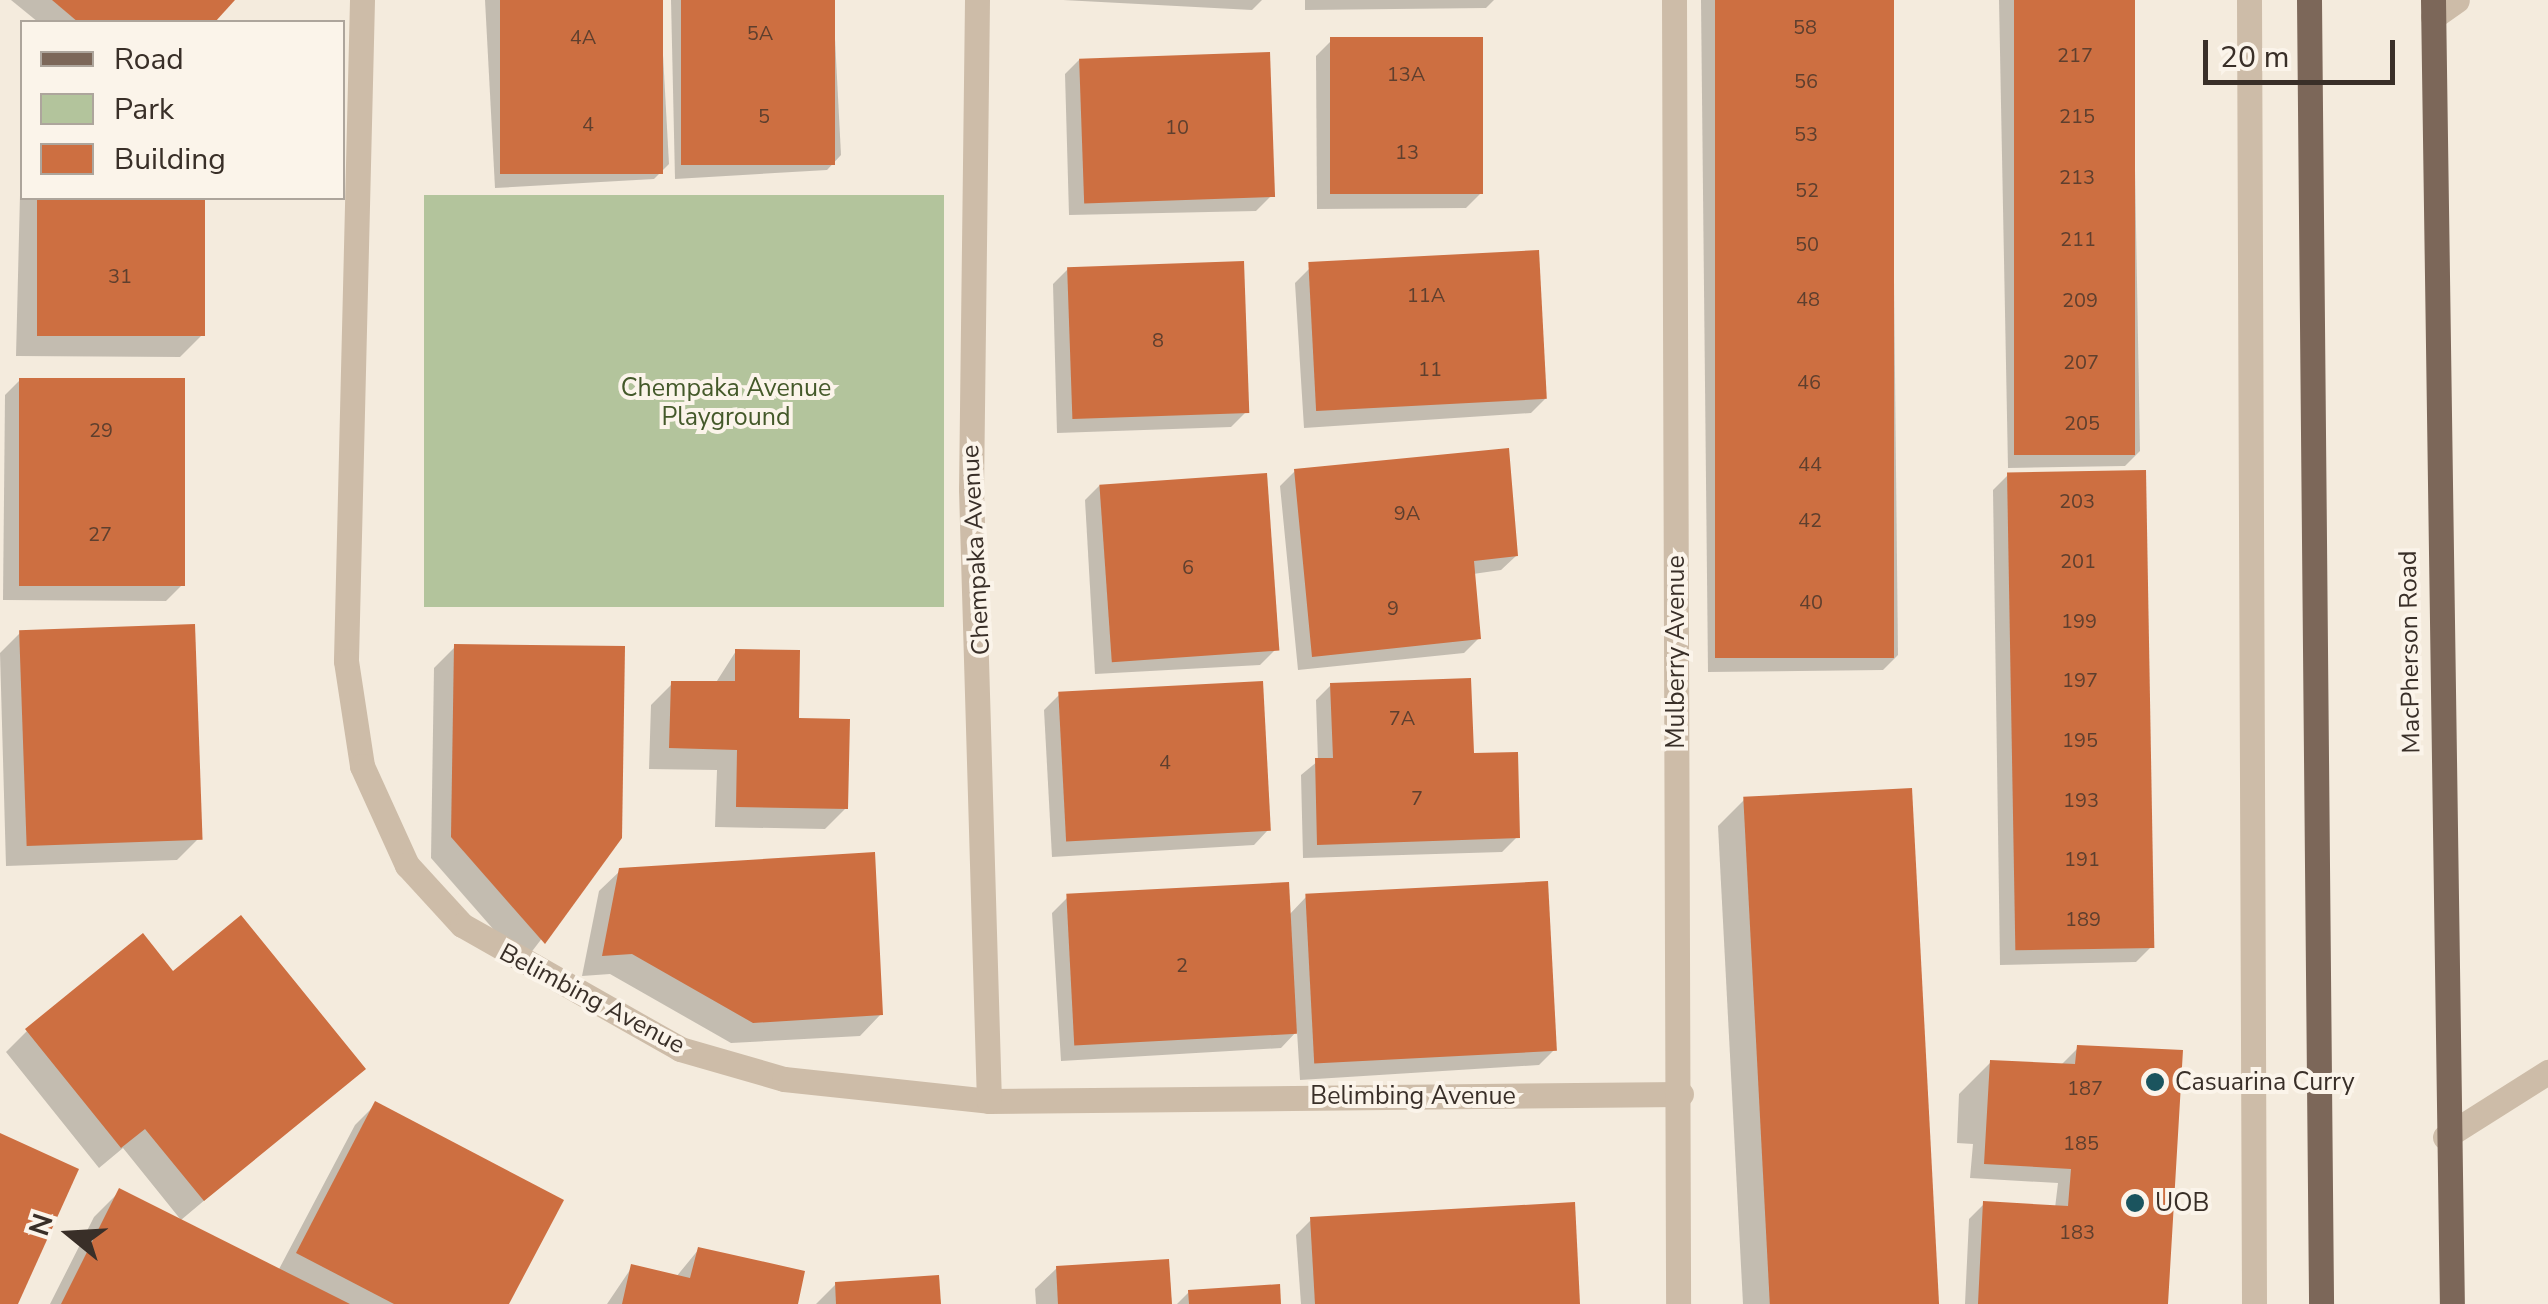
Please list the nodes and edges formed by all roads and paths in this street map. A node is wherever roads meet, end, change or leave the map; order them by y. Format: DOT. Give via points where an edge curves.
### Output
graph roads {
  1 [pos="362,0"];
  2 [pos="977,0"];
  3 [pos="1674,0"];
  4 [pos="2249,0"];
  5 [pos="2309,0"];
  6 [pos="2457,0"];
  7 [pos="2433,8"];
  8 [pos="2548,1072"];
  9 [pos="1682,1094"];
  10 [pos="989,1100"];
  11 [pos="2445,1137"];
  12 [pos="1678,1304"];
  13 [pos="2254,1304"];
  14 [pos="2321,1304"];
  15 [pos="2452,1304"];
  1 -- 10 [label="street, Belimbing Avenue" via="346,661 362,766 407,865 487,944 680,1048 784,1079"];
  2 -- 10 [label="street, Chempaka Avenue" via="971,450"];
  3 -- 9 [label="street, Mulberry Avenue"];
  4 -- 13 [label="street"];
  5 -- 14 [label="main road"];
  6 -- 7 [label="street"];
  7 -- 11 [label="main road, MacPherson Road"];
  8 -- 11 [label="street"];
  9 -- 10 [label="street, Belimbing Avenue"];
  9 -- 12 [label="street, Mulberry Avenue"];
  11 -- 15 [label="main road, MacPherson Road"];
}
